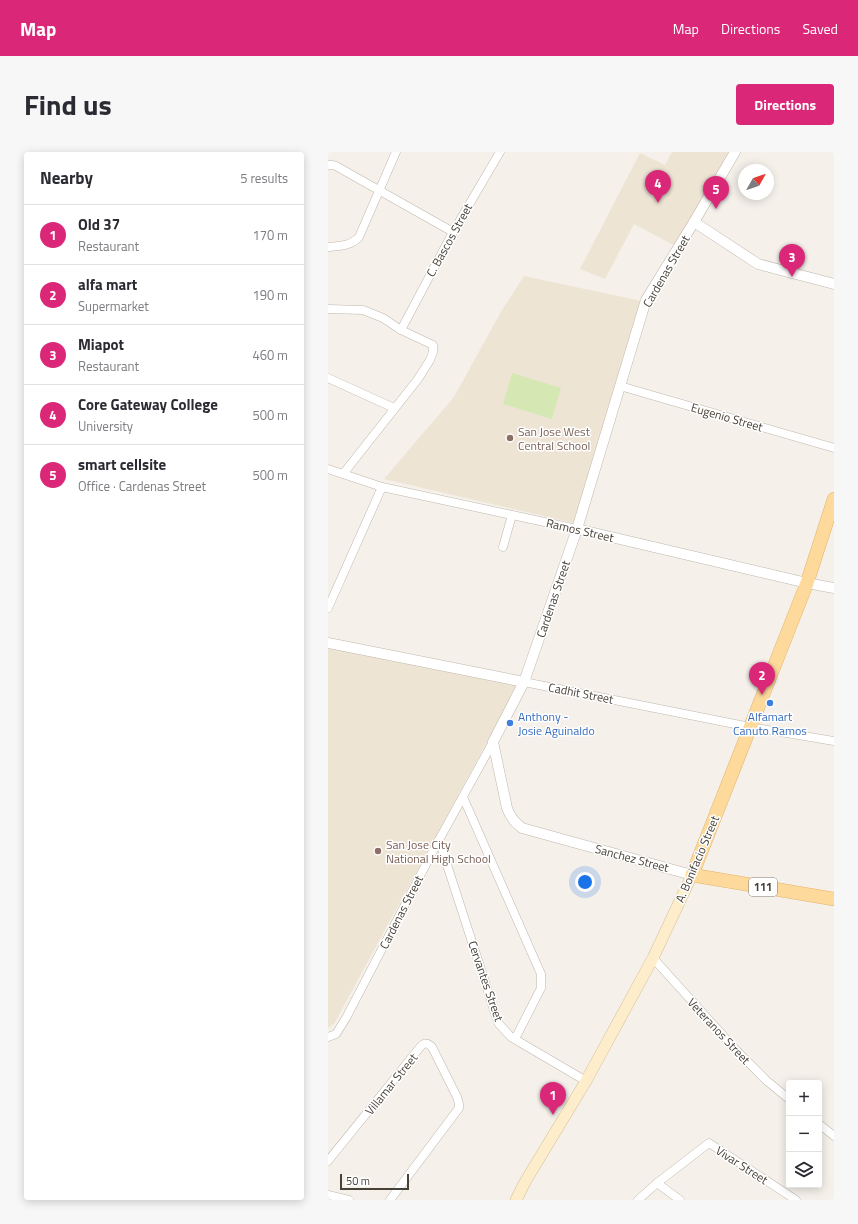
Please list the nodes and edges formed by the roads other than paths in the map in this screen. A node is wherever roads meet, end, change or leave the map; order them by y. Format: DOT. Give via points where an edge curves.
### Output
graph roads {
  1 [pos="396,152"];
  2 [pos="500,152"];
  3 [pos="735,152"];
  4 [pos="328,165"];
  5 [pos="380,190"];
  6 [pos="694,222"];
  7 [pos="453,232"];
  8 [pos="328,247"];
  9 [pos="834,284"];
  10 [pos="328,309"];
  11 [pos="401,330"];
  12 [pos="328,378"];
  13 [pos="620,386"];
  14 [pos="394,408"];
  15 [pos="834,448"];
  16 [pos="328,469"];
  17 [pos="343,474"];
  18 [pos="382,487"];
  19 [pos="834,499"];
  20 [pos="512,515"];
  21 [pos="577,529"];
  22 [pos="503,547"];
  23 [pos="807,583"];
  24 [pos="834,588"];
  25 [pos="328,608"];
  26 [pos="328,643"];
  27 [pos="524,682"];
  28 [pos="750,727"];
  29 [pos="834,741"];
  30 [pos="493,742"];
  31 [pos="463,797"];
  32 [pos="439,840"];
  33 [pos="692,875"];
  34 [pos="834,899"];
  35 [pos="653,958"];
  36 [pos="332,1035"];
  37 [pos="515,1039"];
  38 [pos="586,1081"];
  39 [pos="786,1097"];
  40 [pos="822,1126"];
  41 [pos="834,1136"];
  42 [pos="328,1161"];
  43 [pos="657,1183"];
  44 [pos="328,1195"];
  45 [pos="349,1200"];
  46 [pos="390,1200"];
  47 [pos="516,1200"];
  48 [pos="638,1200"];
  49 [pos="680,1200"];
  50 [pos="796,1200"];
  1 -- 5 [label="street"];
  2 -- 7 [label="street, C. Bascos Street"];
  3 -- 6 [label="street, Cardenas Street"];
  4 -- 5 [label="street" via="336,166"];
  5 -- 7 [label="street"];
  5 -- 8 [label="street" via="359,237 342,246"];
  6 -- 9 [label="street" via="758,264"];
  6 -- 13 [label="street, Cardenas Street" via="646,300"];
  7 -- 11 [label="street, C. Bascos Street"];
  10 -- 11 [label="street" via="363,310 383,318"];
  11 -- 14 [label="street" via="433,345 433,352 418,379"];
  12 -- 14 [label="street"];
  13 -- 15 [label="street, Eugenio Street"];
  13 -- 21 [label="street, Cardenas Street"];
  14 -- 17 [label="street"];
  16 -- 17 [label="street, Ramos Street"];
  17 -- 18 [label="street, Ramos Street"];
  18 -- 20 [label="street, Ramos Street"];
  18 -- 25 [label="street"];
  19 -- 23 [label="main road, A. Bonifacio Street"];
  20 -- 21 [label="street, Ramos Street"];
  20 -- 22 [label="street"];
  21 -- 23 [label="street, Ramos Street"];
  21 -- 27 [label="street, Cardenas Street"];
  23 -- 24 [label="street, Ramos Street"];
  23 -- 28 [label="main road, A. Bonifacio Street"];
  26 -- 27 [label="street, Cadhit Street"];
  27 -- 28 [label="street, Cadhit Street"];
  27 -- 30 [label="street, Cardenas Street"];
  28 -- 29 [label="street, Cadhit Street"];
  28 -- 33 [label="main road, A. Bonifacio Street"];
  30 -- 31 [label="street, Cardenas Street"];
  30 -- 33 [label="street, Sanchez Street" via="507,808 522,828"];
  31 -- 32 [label="street, Cardenas Street"];
  31 -- 37 [label="street" via="541,974 541,988"];
  32 -- 36 [label="street, Cardenas Street" via="346,1018"];
  32 -- 37 [label="street, Cervantes Street" via="499,1024"];
  33 -- 34 [label="main road, Sanchez Street / 111"];
  33 -- 35 [label="main road, A. Bonifacio Street"];
  35 -- 38 [label="main road, A. Bonifacio Street"];
  35 -- 39 [label="street, Veteranos Street" via="737,1052"];
  37 -- 38 [label="street, Cervantes Street"];
  38 -- 47 [label="main road, A. Bonifacio Street"];
  40 -- 41 [label="street"];
  42 -- 46 [label="street, Villamar Street" via="421,1046 429,1044 459,1108"];
  43 -- 48 [label="street"];
  43 -- 49 [label="street"];
  43 -- 50 [label="street, Vivar Street" via="709,1143"];
  44 -- 45 [label="street"];
}
